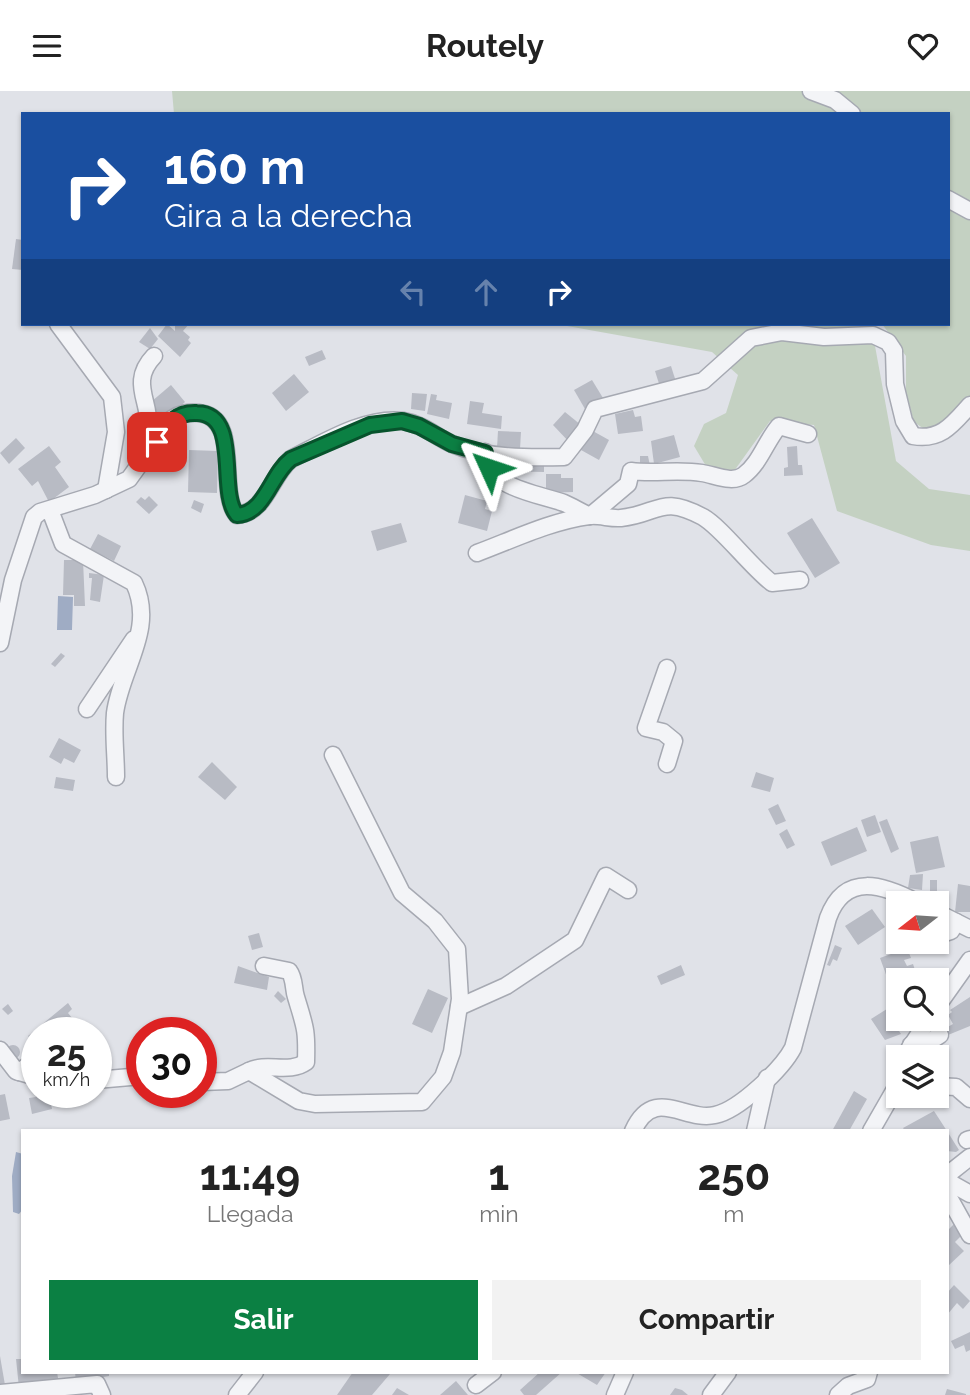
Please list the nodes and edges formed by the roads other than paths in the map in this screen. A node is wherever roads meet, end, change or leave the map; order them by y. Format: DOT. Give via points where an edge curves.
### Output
graph roads {
  1 [pos="811,91"];
  2 [pos="850,112"];
  3 [pos="950,200"];
  4 [pos="970,211"];
  5 [pos="59,326"];
  6 [pos="154,356"];
  7 [pos="970,405"];
  8 [pos="808,434"];
  9 [pos="485,453"];
  10 [pos="147,456"];
  11 [pos="106,490"];
  12 [pos="50,510"];
  13 [pos="590,516"];
  14 [pos="477,553"];
  15 [pos="800,580"];
  16 [pos="2,616"];
  17 [pos="140,632"];
  18 [pos="0,643"];
  19 [pos="667,668"];
  20 [pos="87,709"];
  21 [pos="333,755"];
  22 [pos="667,764"];
  23 [pos="116,777"];
  24 [pos="628,890"];
  25 [pos="890,891"];
  26 [pos="970,960"];
  27 [pos="264,966"];
  28 [pos="949,982"];
  29 [pos="459,1007"];
  30 [pos="940,1035"];
  31 [pos="924,1045"];
  32 [pos="0,1051"];
  33 [pos="249,1071"];
  34 [pos="19,1072"];
  35 [pos="767,1078"];
  36 [pos="217,1081"];
  37 [pos="949,1087"];
  38 [pos="970,1099"];
  39 [pos="886,1105"];
  40 [pos="634,1129"];
  41 [pos="755,1129"];
  42 [pos="872,1129"];
  43 [pos="970,1157"];
  44 [pos="949,1174"];
  45 [pos="970,1194"];
  46 [pos="949,1198"];
  47 [pos="970,1235"];
  48 [pos="253,1374"];
  49 [pos="490,1374"];
  50 [pos="727,1374"];
  51 [pos="868,1374"];
  52 [pos="620,1382"];
  53 [pos="476,1385"];
  54 [pos="0,1394"];
  55 [pos="102,1395"];
  56 [pos="237,1395"];
  57 [pos="605,1395"];
  58 [pos="711,1395"];
  59 [pos="838,1395"];
  1 -- 2 [label="street" via="835,100"];
  3 -- 4 [label="street"];
  5 -- 11 [label="street" via="112,397 116,432"];
  6 -- 10 [label="street" via="145,365 141,397 149,423 141,448"];
  7 -- 9 [label="street" via="946,432 928,439 913,436 904,421 895,384 894,351 888,342 873,335 824,337 782,332 751,338 703,381 595,409 564,457"];
  8 -- 13 [label="street" via="779,426 751,469 732,480 683,471 658,475 631,471 628,484"];
  9 -- 10 [label="street" via="402,421 370,425 291,459 258,506 249,514 237,515 231,504 223,433 217,420 202,413 181,413"];
  9 -- 13 [label="street" via="489,468 507,484"];
  10 -- 11 [label="street" via="129,479"];
  11 -- 12 [label="street"];
  12 -- 16 [label="street" via="34,517"];
  12 -- 17 [label="street" via="63,544 134,583 140,601"];
  13 -- 14 [label="street"];
  13 -- 15 [label="street" via="622,518 657,506 681,506 706,519 772,583"];
  16 -- 18 [label="street"];
  17 -- 20 [label="street"];
  17 -- 23 [label="street" via="116,709"];
  19 -- 22 [label="street" via="646,728 663,732 674,741"];
  21 -- 29 [label="street" via="402,893 435,921 457,949"];
  24 -- 29 [label="street" via="606,876 576,940 506,986"];
  25 -- 35 [label="street" via="867,885 842,894 833,903 793,1048"];
  26 -- 28 [label="street"];
  27 -- 33 [label="street" via="292,973 307,1027 306,1062 294,1068 256,1067"];
  29 -- 33 [label="street" via="448,1065 422,1101 307,1103"];
  30 -- 31 [label="street"];
  32 -- 34 [label="street"];
  33 -- 36 [label="street"];
  35 -- 40 [label="street" via="732,1108 715,1115 657,1108 644,1114"];
  35 -- 41 [label="street"];
  37 -- 38 [label="street"];
  39 -- 42 [label="street"];
  43 -- 44 [label="street"];
  44 -- 45 [label="street"];
  46 -- 47 [label="street"];
  48 -- 56 [label="street"];
  49 -- 53 [label="street"];
  50 -- 58 [label="street"];
  51 -- 59 [label="street"];
  52 -- 57 [label="street"];
  54 -- 55 [label="street" via="97,1384"];
}
